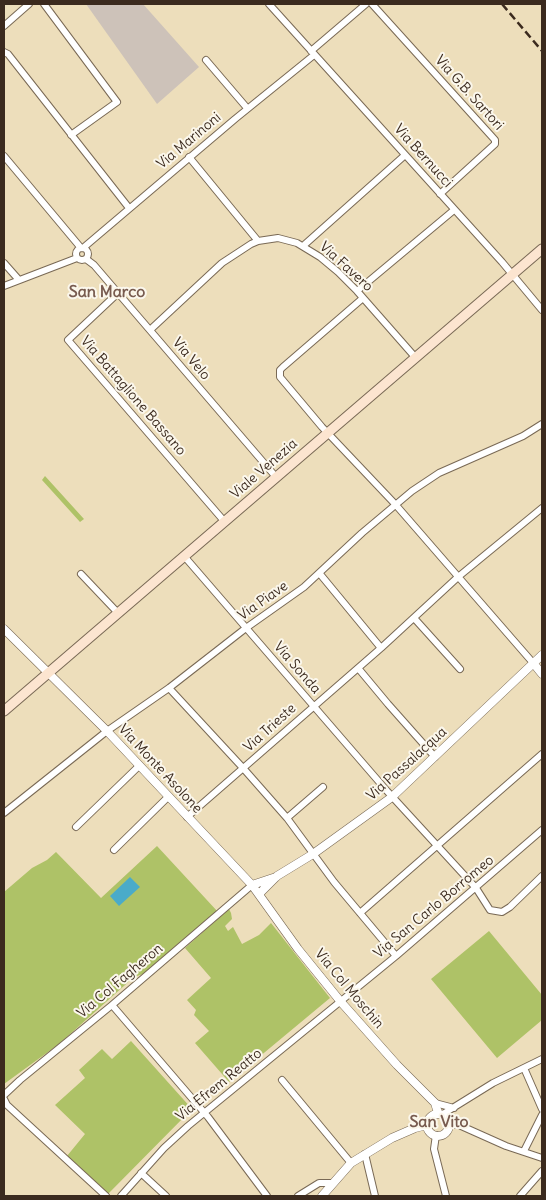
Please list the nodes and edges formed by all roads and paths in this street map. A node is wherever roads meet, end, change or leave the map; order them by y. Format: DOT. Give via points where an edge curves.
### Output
graph roads {
  1 [pos="29,4"];
  2 [pos="44,4"];
  3 [pos="269,4"];
  4 [pos="366,4"];
  5 [pos="372,4"];
  6 [pos="4,26"];
  7 [pos="4,52"];
  8 [pos="313,53"];
  9 [pos="206,60"];
  10 [pos="247,108"];
  11 [pos="71,135"];
  12 [pos="4,156"];
  13 [pos="404,156"];
  14 [pos="189,157"];
  15 [pos="440,194"];
  16 [pos="129,208"];
  17 [pos="454,210"];
  18 [pos="258,242"];
  19 [pos="303,246"];
  20 [pos="82,248"];
  21 [pos="542,249"];
  22 [pos="77,258"];
  23 [pos="86,259"];
  24 [pos="4,264"];
  25 [pos="512,274"];
  26 [pos="19,280"];
  27 [pos="4,286"];
  28 [pos="357,291"];
  29 [pos="118,293"];
  30 [pos="363,298"];
  31 [pos="542,310"];
  32 [pos="150,330"];
  33 [pos="415,357"];
  34 [pos="542,424"];
  35 [pos="328,432"];
  36 [pos="276,477"];
  37 [pos="395,504"];
  38 [pos="542,508"];
  39 [pos="224,521"];
  40 [pos="184,556"];
  41 [pos="80,574"];
  42 [pos="320,574"];
  43 [pos="458,577"];
  44 [pos="118,612"];
  45 [pos="414,618"];
  46 [pos="246,628"];
  47 [pos="4,629"];
  48 [pos="382,648"];
  49 [pos="542,655"];
  50 [pos="534,664"];
  51 [pos="358,668"];
  52 [pos="460,669"];
  53 [pos="48,672"];
  54 [pos="542,674"];
  55 [pos="169,688"];
  56 [pos="313,706"];
  57 [pos="4,711"];
  58 [pos="107,731"];
  59 [pos="542,754"];
  60 [pos="435,757"];
  61 [pos="139,766"];
  62 [pos="243,768"];
  63 [pos="323,787"];
  64 [pos="392,796"];
  65 [pos="168,797"];
  66 [pos="4,813"];
  67 [pos="186,817"];
  68 [pos="287,818"];
  69 [pos="76,827"];
  70 [pos="542,830"];
  71 [pos="437,846"];
  72 [pos="114,850"];
  73 [pos="312,854"];
  74 [pos="277,876"];
  75 [pos="542,876"];
  76 [pos="252,885"];
  77 [pos="476,888"];
  78 [pos="259,894"];
  79 [pos="360,913"];
  80 [pos="396,956"];
  81 [pos="341,1002"];
  82 [pos="112,1005"];
  83 [pos="542,1059"];
  84 [pos="524,1068"];
  85 [pos="282,1080"];
  86 [pos="4,1095"];
  87 [pos="434,1103"];
  88 [pos="5,1105"];
  89 [pos="542,1109"];
  90 [pos="204,1112"];
  91 [pos="447,1115"];
  92 [pos="542,1115"];
  93 [pos="427,1125"];
  94 [pos="436,1136"];
  95 [pos="524,1151"];
  96 [pos="365,1154"];
  97 [pos="542,1158"];
  98 [pos="351,1163"];
  99 [pos="542,1171"];
  100 [pos="141,1173"];
  101 [pos="332,1183"];
  102 [pos="106,1196"];
  103 [pos="121,1196"];
  104 [pos="166,1196"];
  105 [pos="267,1196"];
  106 [pos="298,1196"];
  107 [pos="322,1196"];
  108 [pos="375,1196"];
  109 [pos="446,1196"];
  110 [pos="520,1196"];
  1 -- 6 [label="street"];
  2 -- 11 [label="street" via="117,102"];
  3 -- 8 [label="street, Via Bernucci"];
  4 -- 8 [label="street"];
  5 -- 15 [label="street, Via G.B. Sartori" via="495,140 496,144"];
  7 -- 11 [label="street"];
  8 -- 10 [label="street, Via Marinoni"];
  8 -- 13 [label="street, Via Bernucci"];
  9 -- 10 [label="street"];
  10 -- 14 [label="street, Via Marinoni"];
  11 -- 16 [label="street"];
  12 -- 20 [label="street"];
  13 -- 15 [label="street, Via Bernucci"];
  13 -- 19 [label="street"];
  14 -- 16 [label="street, Via Marinoni"];
  14 -- 18 [label="street"];
  15 -- 17 [label="street, Via Bernucci"];
  16 -- 20 [label="street, Via Marinoni"];
  17 -- 25 [label="street, Via Bernucci"];
  17 -- 28 [label="street"];
  18 -- 19 [label="street, Via Favero" via="278,238"];
  18 -- 32 [label="street, Via Favero" via="222,263"];
  19 -- 28 [label="street, Via Favero"];
  20 -- 22 [label="street" via="76,253"];
  20 -- 23 [label="street" via="88,252"];
  21 -- 25 [label="main road, Viale Venezia"];
  22 -- 23 [label="street"];
  22 -- 26 [label="street"];
  23 -- 29 [label="street, Via Velo"];
  24 -- 26 [label="street"];
  25 -- 31 [label="street, Via Bernucci"];
  25 -- 33 [label="main road, Viale Venezia"];
  26 -- 27 [label="street"];
  28 -- 30 [label="street, Via Favero"];
  29 -- 32 [label="street, Via Velo"];
  29 -- 39 [label="street, Via Battaglione Bassano" via="68,340"];
  30 -- 33 [label="street, Via Favero"];
  30 -- 35 [label="street" via="280,370 280,377"];
  32 -- 36 [label="street, Via Velo"];
  33 -- 35 [label="main road, Viale Venezia"];
  34 -- 37 [label="street, Via Piave" via="524,436 439,473"];
  35 -- 36 [label="main road, Viale Venezia"];
  35 -- 37 [label="street"];
  36 -- 39 [label="main road, Viale Venezia"];
  37 -- 42 [label="street, Via Piave"];
  37 -- 43 [label="street"];
  38 -- 43 [label="street, Via Trieste"];
  39 -- 40 [label="main road, Viale Venezia"];
  40 -- 44 [label="main road, Viale Venezia"];
  40 -- 46 [label="street, Via Sonda"];
  41 -- 44 [label="street"];
  42 -- 46 [label="street, Via Piave"];
  42 -- 48 [label="street"];
  43 -- 45 [label="street, Via Trieste"];
  43 -- 50 [label="street"];
  44 -- 53 [label="main road, Viale Venezia"];
  45 -- 48 [label="street, Via Trieste"];
  45 -- 52 [label="street"];
  46 -- 55 [label="street, Via Piave"];
  46 -- 56 [label="street, Via Sonda"];
  47 -- 53 [label="street, Via Monte Asolone"];
  48 -- 51 [label="street, Via Trieste"];
  49 -- 50 [label="street, Via Passalacqua"];
  50 -- 54 [label="street"];
  50 -- 60 [label="street, Via Passalacqua"];
  51 -- 56 [label="street, Via Trieste"];
  51 -- 60 [label="street"];
  53 -- 57 [label="main road, Viale Venezia"];
  53 -- 58 [label="street, Via Monte Asolone"];
  55 -- 58 [label="street, Via Piave"];
  55 -- 62 [label="street"];
  56 -- 62 [label="street, Via Trieste"];
  56 -- 64 [label="street, Via Sonda"];
  58 -- 61 [label="street, Via Monte Asolone"];
  58 -- 66 [label="street, Via Piave"];
  59 -- 71 [label="street"];
  60 -- 64 [label="street, Via Passalacqua"];
  61 -- 65 [label="street, Via Monte Asolone"];
  61 -- 69 [label="street"];
  62 -- 67 [label="street, Via Trieste"];
  62 -- 68 [label="street"];
  63 -- 68 [label="street"];
  64 -- 71 [label="street, Via Sonda"];
  64 -- 73 [label="street, Via Passalacqua"];
  65 -- 67 [label="street, Via Monte Asolone"];
  65 -- 72 [label="street"];
  67 -- 76 [label="street, Via Monte Asolone"];
  68 -- 73 [label="street"];
  70 -- 77 [label="street, Via San Carlo Borromeo"];
  71 -- 77 [label="street, Via Sonda"];
  71 -- 79 [label="street"];
  73 -- 74 [label="street, Via Passalacqua"];
  73 -- 79 [label="street"];
  74 -- 76 [label="street"];
  74 -- 78 [label="street"];
  75 -- 77 [label="street, Via Sonda" via="502,912 490,910"];
  76 -- 78 [label="street, Via Col Moschin"];
  76 -- 82 [label="street, Via Col Fagheron"];
  77 -- 80 [label="street, Via San Carlo Borromeo"];
  78 -- 81 [label="street, Via Col Moschin"];
  79 -- 80 [label="street"];
  80 -- 81 [label="street, Via San Carlo Borromeo"];
  81 -- 87 [label="street, Via Col Moschin"];
  81 -- 90 [label="street, Via Efrem Reatto"];
  82 -- 86 [label="street, Via Col Fagheron"];
  82 -- 90 [label="street"];
  83 -- 84 [label="street"];
  84 -- 89 [label="street"];
  84 -- 91 [label="street" via="493,1083"];
  85 -- 98 [label="street"];
  87 -- 91 [label="street, Via Col Moschin"];
  87 -- 91 [label="street, Via Col Moschin"];
  88 -- 102 [label="street"];
  90 -- 100 [label="street, Via Efrem Reatto"];
  90 -- 105 [label="street"];
  91 -- 93 [label="street" via="431,1116"];
  91 -- 94 [label="street" via="446,1132"];
  91 -- 95 [label="street, Via Col Moschin" via="459,1125"];
  92 -- 95 [label="street"];
  93 -- 94 [label="street"];
  93 -- 96 [label="street" via="392,1138"];
  94 -- 109 [label="street" via="434,1149"];
  95 -- 97 [label="street, Via Col Moschin"];
  96 -- 98 [label="street"];
  96 -- 108 [label="street"];
  98 -- 101 [label="street"];
  99 -- 110 [label="street"];
  100 -- 103 [label="street, Via Efrem Reatto"];
  100 -- 104 [label="street"];
  101 -- 106 [label="street" via="319,1183"];
  101 -- 107 [label="street"];
}
